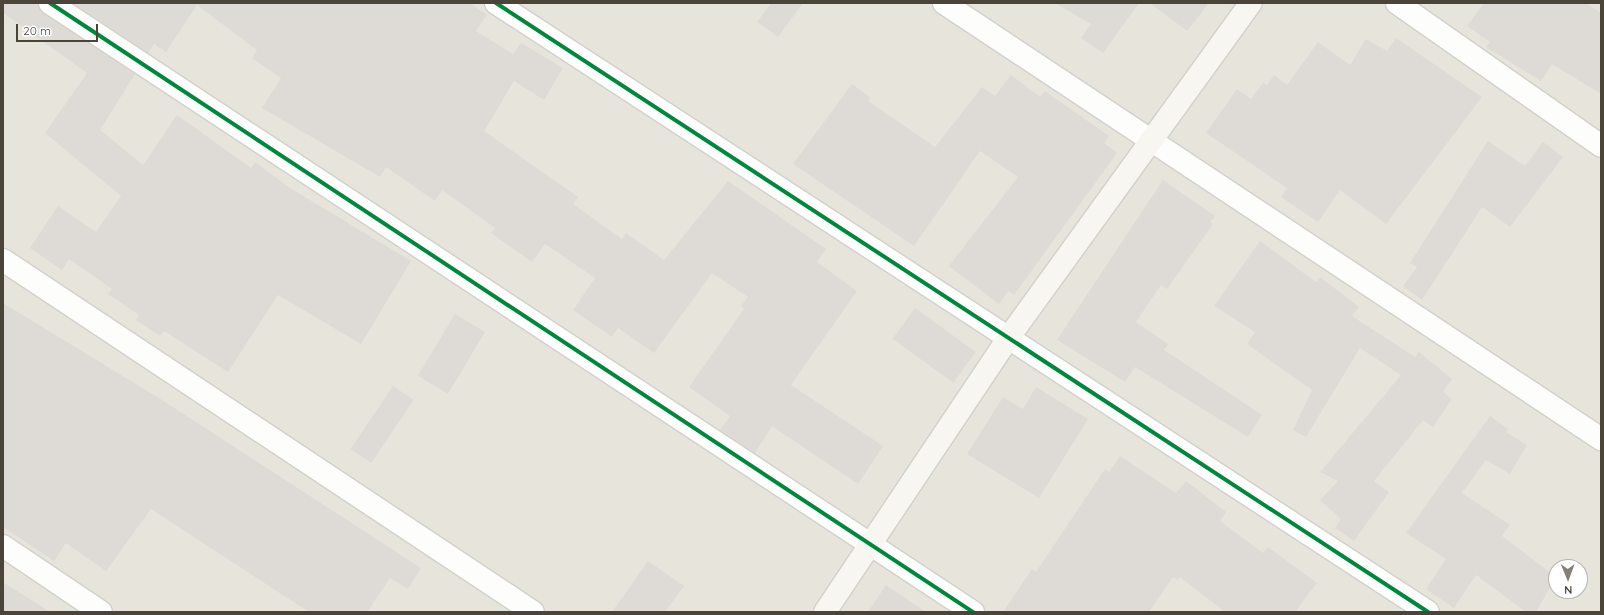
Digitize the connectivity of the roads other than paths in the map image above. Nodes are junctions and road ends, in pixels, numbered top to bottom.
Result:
1 (50, 3) edge
2 (496, 3) edge
3 (944, 3) edge
4 (1251, 3) edge
5 (1397, 3) edge
6 (1152, 140) junction
7 (1601, 146) edge
8 (3, 260) edge
9 (1009, 337) junction
10 (1601, 439) edge
11 (871, 544) junction
12 (3, 546) edge
13 (101, 612) edge
14 (533, 612) edge
15 (825, 612) edge
16 (973, 612) edge
17 (1428, 612) edge

1 - 11 street
2 - 9 street
3 - 6 street
4 - 6 street
5 - 7 street
6 - 9 street
6 - 10 street
8 - 14 street
9 - 11 street
9 - 17 street
11 - 15 street
11 - 16 street
12 - 13 street

